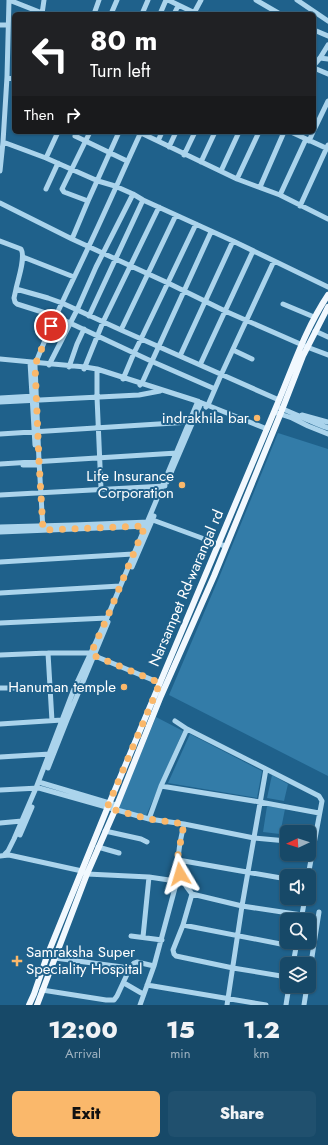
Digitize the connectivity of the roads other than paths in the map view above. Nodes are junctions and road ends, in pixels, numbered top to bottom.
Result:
1 (9, 0) edge
2 (44, 0) edge
3 (99, 0) edge
4 (116, 0) edge
5 (148, 0) edge
6 (167, 0) edge
7 (201, 0) edge
8 (256, 0) edge
9 (297, 0) edge
10 (178, 6) junction
11 (37, 12) edge
12 (42, 12) edge
13 (95, 12) edge
14 (112, 12) edge
15 (143, 12) edge
16 (161, 12) edge
17 (175, 12) edge
18 (191, 12) edge
19 (196, 12) edge
20 (277, 12) edge
21 (315, 12) edge
22 (316, 13) edge
23 (328, 21) edge
24 (0, 25) edge
25 (8, 25) junction
26 (316, 31) edge
27 (328, 36) edge
28 (328, 45) edge
29 (0, 56) edge
30 (7, 57) junction
31 (320, 58) junction
32 (328, 59) edge
33 (316, 63) edge
34 (316, 67) edge
35 (328, 74) edge
36 (6, 77) junction
37 (12, 78) edge
38 (3, 84) edge
39 (328, 101) edge
40 (316, 127) edge
41 (57, 134) edge
42 (89, 134) edge
43 (118, 134) edge
44 (139, 134) edge
45 (144, 134) edge
46 (161, 134) edge
47 (175, 134) edge
48 (194, 134) edge
49 (214, 134) edge
50 (238, 134) edge
51 (258, 134) edge
52 (283, 134) edge
53 (295, 134) edge
54 (312, 134) edge
55 (75, 136) dead end
56 (308, 140) junction
57 (158, 141) junction
58 (3, 142) junction
59 (85, 142) junction
60 (169, 147) junction
61 (327, 148) edge
62 (110, 152) junction
63 (184, 155) junction
64 (46, 158) junction
65 (127, 161) junction
66 (201, 162) junction
67 (58, 163) junction
68 (0, 164) edge
69 (71, 169) junction
70 (0, 171) edge
71 (221, 171) junction
72 (237, 179) junction
73 (98, 181) junction
74 (115, 186) junction
75 (260, 187) junction
76 (46, 189) dead end
77 (133, 194) junction
78 (280, 195) junction
79 (144, 200) junction
80 (88, 201) junction
81 (0, 203) edge
82 (300, 206) junction
83 (159, 207) junction
84 (176, 215) junction
85 (328, 219) edge
86 (196, 224) junction
87 (211, 232) junction
88 (72, 240) junction
89 (0, 241) edge
90 (233, 241) junction
91 (88, 247) junction
92 (253, 251) junction
93 (103, 253) junction
94 (23, 257) junction
95 (116, 259) junction
96 (274, 262) junction
97 (131, 266) junction
98 (147, 274) junction
99 (74, 277) junction
100 (168, 283) junction
101 (328, 287) edge
102 (16, 289) junction
103 (184, 291) junction
104 (328, 295) edge
105 (205, 301) junction
106 (62, 303) junction
107 (283, 304) dead end
108 (328, 307) edge
109 (77, 310) junction
110 (225, 311) junction
111 (55, 316) junction
112 (89, 316) junction
113 (314, 317) junction
114 (247, 320) junction
115 (103, 322) junction
116 (70, 323) junction
117 (84, 329) junction
118 (120, 330) junction
119 (315, 331) junction
120 (98, 336) junction
121 (328, 337) edge
122 (141, 340) junction
123 (304, 346) junction
124 (158, 347) junction
125 (233, 350) junction
126 (134, 353) junction
127 (328, 355) edge
128 (180, 356) junction
129 (252, 359) dead end
130 (0, 360) edge
131 (151, 361) junction
132 (33, 363) junction
133 (50, 365) junction
134 (200, 365) junction
135 (69, 366) junction
136 (84, 368) junction
137 (97, 370) junction
138 (221, 375) junction
139 (123, 378) junction
140 (141, 384) junction
141 (215, 389) junction
142 (160, 391) junction
143 (97, 397) junction
144 (0, 398) edge
145 (34, 398) junction
146 (0, 402) edge
147 (202, 404) junction
148 (279, 409) junction
149 (293, 416) junction
150 (191, 422) junction
151 (328, 422) edge
152 (98, 428) junction
153 (328, 428) edge
154 (36, 430) junction
155 (267, 430) junction
156 (0, 432) edge
157 (328, 434) edge
158 (178, 453) junction
159 (99, 458) junction
160 (37, 462) junction
161 (0, 465) edge
162 (164, 486) junction
163 (101, 489) junction
164 (0, 495) edge
165 (39, 495) junction
166 (0, 499) edge
167 (149, 522) junction
168 (0, 527) edge
169 (41, 528) junction
170 (0, 532) edge
171 (218, 544) junction
172 (226, 546) junction
173 (133, 554) junction
174 (0, 562) edge
175 (120, 586) junction
176 (0, 593) edge
177 (107, 618) junction
178 (0, 623) edge
179 (0, 652) edge
180 (48, 653) junction
181 (93, 653) junction
182 (0, 655) edge
183 (160, 683) junction
184 (0, 688) edge
185 (50, 688) junction
186 (62, 720) junction
187 (52, 721) junction
188 (175, 722) dead end
189 (0, 724) edge
190 (187, 729) junction
191 (50, 754) junction
192 (0, 757) edge
193 (266, 769) junction
194 (39, 786) junction
195 (161, 786) junction
196 (0, 790) edge
197 (260, 802) junction
198 (108, 806) junction
199 (115, 808) junction
200 (319, 813) junction
201 (149, 819) junction
202 (22, 821) junction
203 (0, 823) edge
204 (184, 824) junction
205 (316, 825) edge
206 (105, 831) junction
207 (254, 838) junction
208 (280, 840) edge
209 (147, 842) dead end
210 (98, 847) junction
211 (119, 852) dead end
212 (9, 853) junction
213 (0, 856) edge
214 (178, 860) junction
215 (84, 872) junction
216 (248, 873) junction
217 (149, 877) junction
218 (280, 879) edge
219 (192, 894) junction
220 (242, 906) junction
221 (319, 912) dead end
222 (280, 914) edge
223 (183, 925) junction
224 (131, 936) dead end
225 (237, 936) junction
226 (143, 937) junction
227 (162, 940) junction
228 (280, 942) edge
229 (312, 957) edge
230 (55, 958) junction
231 (154, 966) junction
232 (130, 968) junction
233 (233, 968) junction
234 (280, 976) edge
235 (124, 983) junction
236 (147, 985) junction
237 (42, 990) junction
238 (288, 993) edge
239 (306, 993) edge
240 (143, 994) junction
241 (228, 1002) edge
242 (29, 1005) edge
243 (37, 1005) edge
244 (140, 1005) edge
245 (266, 1005) edge
246 (286, 1005) edge
247 (304, 1005) edge

1 - 11 street
1 - 25 street
2 - 12 street
3 - 13 street
4 - 14 street
5 - 15 street
6 - 10 street
6 - 16 street
7 - 19 street
8 - 20 street
9 - 21 street
10 - 17 street
10 - 18 street
22 - 23 street
24 - 25 street
25 - 30 street
26 - 27 street
28 - 31 street
29 - 30 street
30 - 36 street
31 - 32 street
31 - 33 street
34 - 35 street
36 - 37 street
36 - 38 street
38 - 58 street
39 - 40 street
41 - 64 street
42 - 59 street
43 - 62 street
44 - 65 street
45 - 57 street
46 - 57 street
47 - 60 street
48 - 63 street
49 - 66 street
50 - 71 street
51 - 72 street
52 - 75 street
53 - 56 street
54 - 56 street
55 - 59 street
56 - 61 street
56 - 78 street
57 - 60 street
58 - 64 street
58 - 68 street
59 - 62 street
59 - 69 street
60 - 63 street
61 - 82 street
62 - 65 street
62 - 73 street
63 - 66 street
64 - 67 street
65 - 74 street
66 - 71 street
67 - 69 street
67 - 76 street
68 - 70 street
69 - 73 street
69 - 80 street
71 - 72 street
72 - 75 street
73 - 74 street
73 - 80 street
74 - 77 street
74 - 91 street
75 - 78 street
77 - 79 street
77 - 93 street
78 - 82 street
79 - 83 street
79 - 95 street
80 - 88 street
81 - 88 street
82 - 85 street
83 - 84 street
83 - 97 street
84 - 86 street
84 - 98 street
86 - 87 street
86 - 100 street
87 - 90 street
87 - 103 street
88 - 91 street
89 - 94 street
90 - 92 street
90 - 105 street
91 - 93 street
91 - 99 street
92 - 96 street
92 - 110 street
93 - 95 street
93 - 109 street
94 - 99 street
94 - 102 street
95 - 97 street
95 - 112 street
96 - 101 street
96 - 114 street
97 - 98 street
97 - 115 street
98 - 100 street
98 - 118 street
99 - 106 street
100 - 103 street
100 - 122 street
102 - 106 street
102 - 111 street
103 - 105 street
103 - 124 street
104 - 113 main road, Narsampet Rd-warangal rd
105 - 110 street
105 - 128 street
106 - 109 street
106 - 111 street
107 - 113 street
108 - 119 main road, Narsampet Rd-warangal rd
109 - 112 street
109 - 116 street
110 - 114 street
110 - 134 street
111 - 116 street
111 - 132 street
112 - 115 street
113 - 123 main road, Narsampet Rd-warangal rd
114 - 123 street
114 - 125 street
115 - 118 street
115 - 120 street
116 - 117 street
116 - 133 street
117 - 120 street
117 - 135 street
118 - 122 street
119 - 121 street
119 - 123 main road, Narsampet Rd-warangal rd
120 - 126 street
120 - 136 street
122 - 124 street
122 - 126 street
123 - 127 street
123 - 148 main road, Narsampet Rd-warangal rd
124 - 128 street
124 - 131 street
125 - 129 street
125 - 138 street
126 - 131 street
126 - 139 street
128 - 134 street
130 - 132 street
131 - 140 street
131 - 141 street
132 - 133 street
132 - 145 street
133 - 135 street
134 - 138 street
135 - 136 street
136 - 137 street
137 - 139 street
137 - 143 street
138 - 141 street
138 - 148 street
139 - 140 street
140 - 142 street
140 - 147 street
141 - 147 street
142 - 143 street
142 - 147 street
143 - 145 street
143 - 152 street
144 - 145 street
145 - 146 street
145 - 154 street
147 - 150 street
147 - 155 street
148 - 149 street
148 - 155 main road, Narsampet Rd-warangal rd
148 - 172 main road, Narsampet Rd-warangal rd
149 - 151 street
149 - 153 street
149 - 157 street
150 - 152 street
150 - 158 street
152 - 154 street
152 - 159 street
154 - 156 street
154 - 160 street
155 - 171 main road, Narsampet Rd-warangal rd
158 - 159 street
158 - 162 street
159 - 160 street
159 - 163 street
160 - 161 street
160 - 165 street
162 - 163 street
162 - 167 street
163 - 165 street
164 - 165 street
165 - 166 street
165 - 169 street
167 - 169 street
167 - 171 street
167 - 173 street
167 - 181 street
168 - 169 street
169 - 170 street
171 - 172 street
171 - 183 main road, Narsampet Rd-warangal rd
172 - 199 main road, Narsampet Rd-warangal rd
173 - 174 street
173 - 175 street
175 - 176 street
175 - 177 street
177 - 178 street
177 - 181 street
179 - 181 street
180 - 181 street
180 - 182 street
180 - 185 street
181 - 183 street
181 - 186 street
181 - 194 street
183 - 198 main road, Narsampet Rd-warangal rd
184 - 185 street
185 - 187 street
186 - 187 street
186 - 191 street
187 - 189 street
188 - 190 street
190 - 193 street
190 - 195 street
191 - 192 street
191 - 194 street
193 - 197 street
193 - 200 street
194 - 196 street
194 - 198 street
194 - 202 street
194 - 212 street
195 - 197 street
195 - 201 street
197 - 200 street
197 - 207 street
198 - 199 street
198 - 215 main road, Narsampet Rd-warangal rd
199 - 201 street
199 - 206 main road, Narsampet Rd-warangal rd
200 - 205 street
201 - 204 street
202 - 203 street
202 - 212 street
204 - 207 street
204 - 214 street
206 - 209 street
206 - 210 main road, Narsampet Rd-warangal rd
207 - 208 street
207 - 216 street
210 - 211 street
210 - 215 main road, Narsampet Rd-warangal rd
212 - 213 street
212 - 215 street
214 - 216 street
214 - 219 street
215 - 217 street
215 - 230 main road, Narsampet Rd-warangal rd
215 - 242 main road, Narsampet Rd-warangal rd
216 - 218 street
216 - 220 street
217 - 226 street
217 - 227 street
219 - 220 street
219 - 223 street
220 - 222 street
220 - 225 street
221 - 229 street
223 - 225 street
223 - 233 street
224 - 226 street
225 - 228 street
225 - 233 street
226 - 227 street
227 - 231 street
230 - 232 street
230 - 237 main road, Narsampet Rd-warangal rd
231 - 232 street
231 - 236 street
232 - 235 street
233 - 234 street
233 - 241 street
235 - 237 street
235 - 240 street
236 - 240 street
236 - 241 street
237 - 243 main road, Narsampet Rd-warangal rd
238 - 246 street
239 - 247 street
240 - 244 street
241 - 245 street

